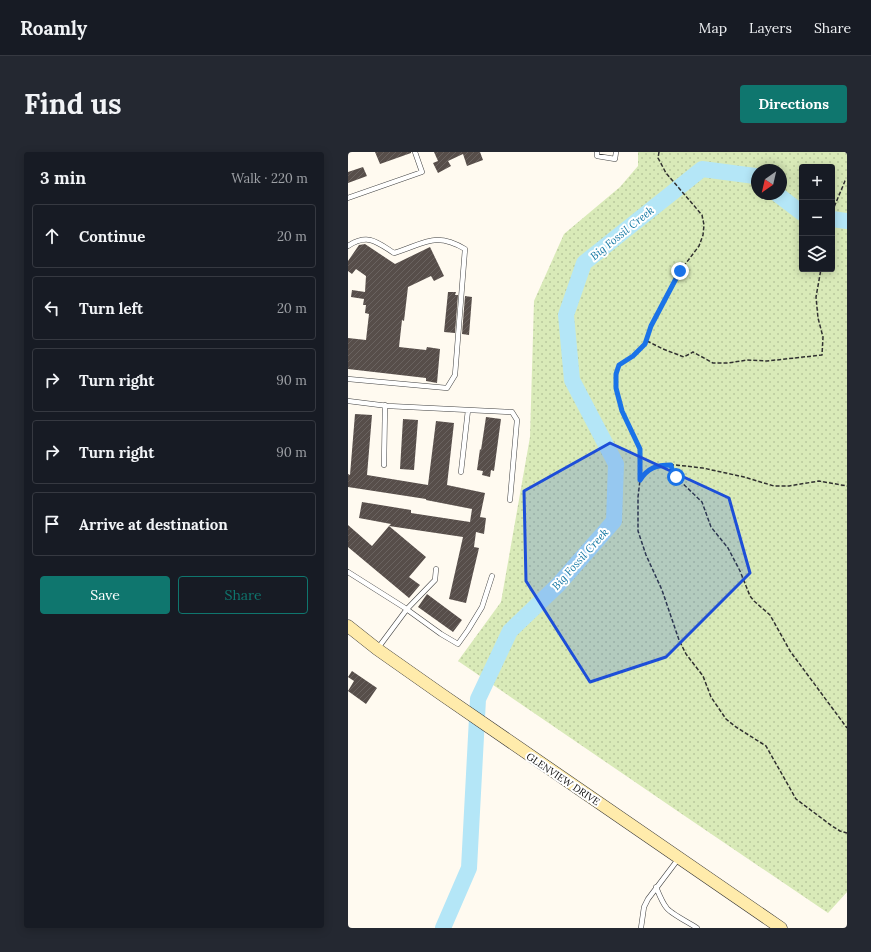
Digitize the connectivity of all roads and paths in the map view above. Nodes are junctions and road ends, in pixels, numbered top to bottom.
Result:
1 (415, 152) edge
2 (597, 152) edge
3 (616, 152) edge
4 (659, 152) edge
5 (847, 180) edge
6 (348, 198) edge
7 (835, 204) edge
8 (348, 246) edge
9 (820, 272) edge
10 (647, 341) junction
11 (348, 379) edge
12 (348, 401) edge
13 (385, 405) junction
14 (468, 410) junction
15 (384, 465) dead end
16 (671, 465) junction
17 (461, 472) dead end
18 (640, 480) junction
19 (847, 486) edge
20 (510, 500) dead end
21 (436, 569) dead end
22 (348, 572) edge
23 (492, 576) dead end
24 (407, 609) junction
25 (348, 626) edge
26 (377, 649) junction
27 (847, 728) edge
28 (847, 833) edge
29 (679, 858) junction
30 (656, 887) junction
31 (775, 926) edge
32 (641, 928) edge
33 (697, 928) edge

1 - 6 lane
2 - 3 lane
4 - 10 path
5 - 7 path
8 - 11 lane
9 - 10 path
10 - 18 path
12 - 13 lane
13 - 14 lane
13 - 15 lane
14 - 17 lane
14 - 20 lane
16 - 18 path
16 - 19 path
16 - 27 path
18 - 28 path
21 - 24 lane
22 - 24 lane
23 - 24 lane
24 - 26 lane
25 - 26 main road, GLENVIEW DRIVE
26 - 29 main road, GLENVIEW DRIVE
29 - 30 lane
29 - 31 main road, GLENVIEW DRIVE
30 - 32 lane
30 - 33 lane

